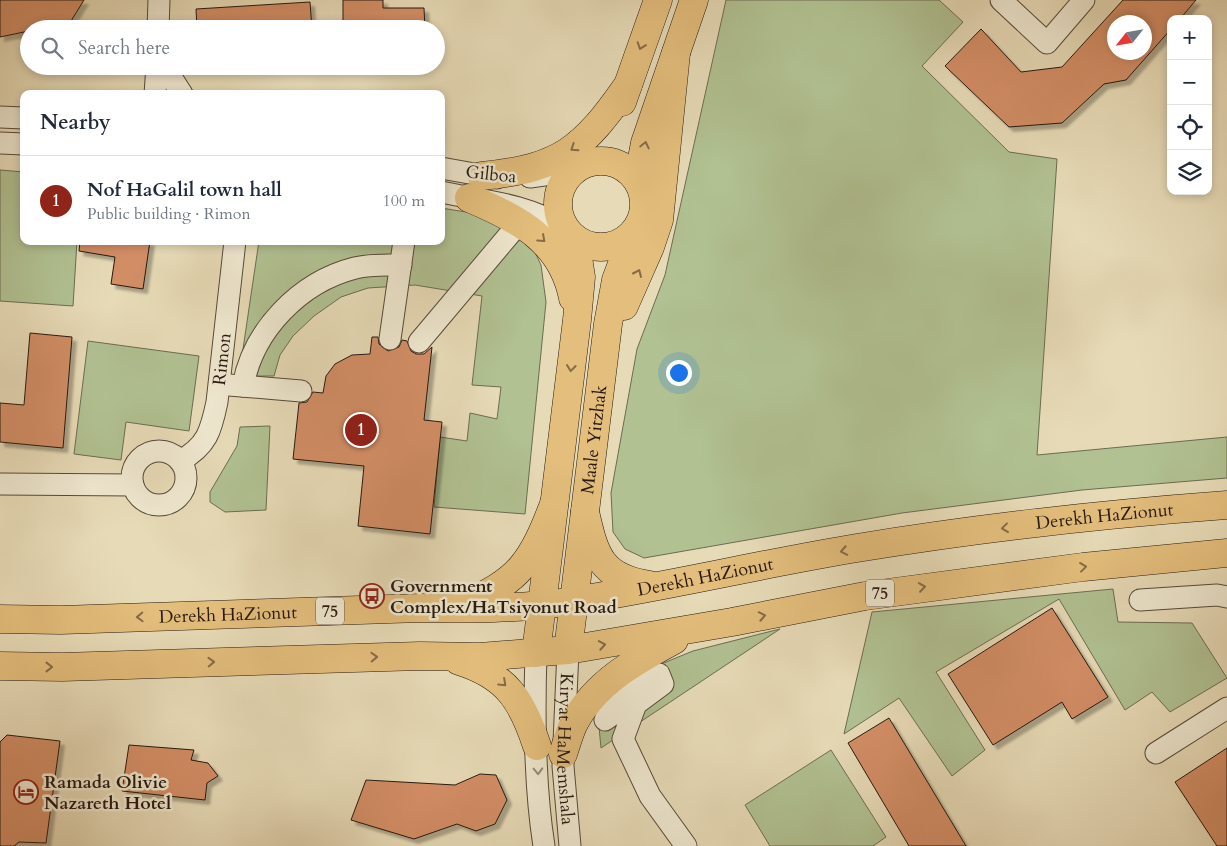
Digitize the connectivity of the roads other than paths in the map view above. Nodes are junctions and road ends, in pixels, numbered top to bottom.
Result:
1 (159, 0) edge
2 (658, 0) edge
3 (694, 0) edge
4 (1001, 0) edge
5 (1084, 0) edge
6 (158, 20) edge
7 (676, 53) junction
8 (156, 75) edge
9 (170, 75) edge
10 (628, 85) junction
11 (155, 90) edge
12 (179, 90) edge
13 (0, 117) edge
14 (20, 118) edge
15 (0, 143) edge
16 (20, 144) edge
17 (581, 166) junction
18 (445, 170) edge
19 (476, 187) junction
20 (445, 191) edge
21 (644, 193) junction
22 (520, 222) junction
23 (634, 232) junction
24 (570, 233) junction
25 (235, 245) edge
26 (404, 245) edge
27 (401, 265) junction
28 (577, 320) junction
29 (390, 339) dead end
30 (419, 342) dead end
31 (605, 349) junction
32 (220, 384) junction
33 (243, 386) junction
34 (301, 391) dead end
35 (180, 461) junction
36 (0, 484) edge
37 (133, 485) junction
38 (554, 504) junction
39 (1227, 505) edge
40 (585, 512) junction
41 (1227, 553) edge
42 (659, 586) junction
43 (1227, 597) edge
44 (1140, 600) dead end
45 (574, 601) junction
46 (542, 605) junction
47 (453, 608) junction
48 (0, 619) edge
49 (693, 629) junction
50 (568, 650) junction
51 (536, 653) junction
52 (444, 657) junction
53 (0, 666) edge
54 (628, 666) junction
55 (1227, 708) edge
56 (537, 746) junction
57 (1156, 753) dead end
58 (563, 754) junction
59 (544, 846) edge
60 (570, 846) edge
61 (686, 846) edge

1 - 6 street
2 -> 10 main road
3 - 7 main road
4 - 5 street
21 -> 7 main road
31 -> 7 main road
8 - 11 street
9 - 12 street
10 - 17 main road
10 -> 19 main road
13 - 14 street
15 - 16 street
17 - 19 street, Gilboa
17 - 21 main road
17 - 24 main road
18 - 19 street, Gilboa
19 - 20 street, Gilboa
19 - 22 main road
19 - 24 street, Gilboa
21 - 23 main road
22 -> 28 main road
22 - 30 street
23 - 24 main road
23 - 31 main road, Maale Yitzhak
24 - 28 main road, Maale Yitzhak
25 - 32 street, Rimon
26 - 27 street
27 - 29 street
27 - 33 street
28 -> 38 main road, Maale Yitzhak
31 - 40 main road, Maale Yitzhak
32 - 33 street
32 - 35 street, Rimon
33 - 34 street
35 - 37 street
35 - 37 street
36 - 37 street
38 - 46 main road, Maale Yitzhak
38 - 47 main road
39 -> 42 main road, Derekh HaZionut / 75
40 - 42 main road
40 - 45 main road, Maale Yitzhak
49 -> 41 main road, 75
42 - 45 main road, Derekh HaZionut / 75
43 - 44 street
45 - 46 main road, Derekh HaZionut / 75
45 - 50 main road, Maale Yitzhak
46 - 47 main road, Derekh HaZionut / 75
46 - 51 main road, Maale Yitzhak
47 -> 48 main road, Derekh HaZionut / 75
50 -> 49 main road, 75
49 - 54 main road
50 - 51 main road, 75
50 - 58 street, Kiryat HaMemshala
51 - 52 main road, 75
51 - 56 street, Kiryat HaMemshala
53 -> 52 main road, 75
52 -> 56 main road
54 - 58 main road
54 - 61 street
55 - 57 street
56 -> 59 street, Kiryat HaMemshala
58 - 60 street, Kiryat HaMemshala

